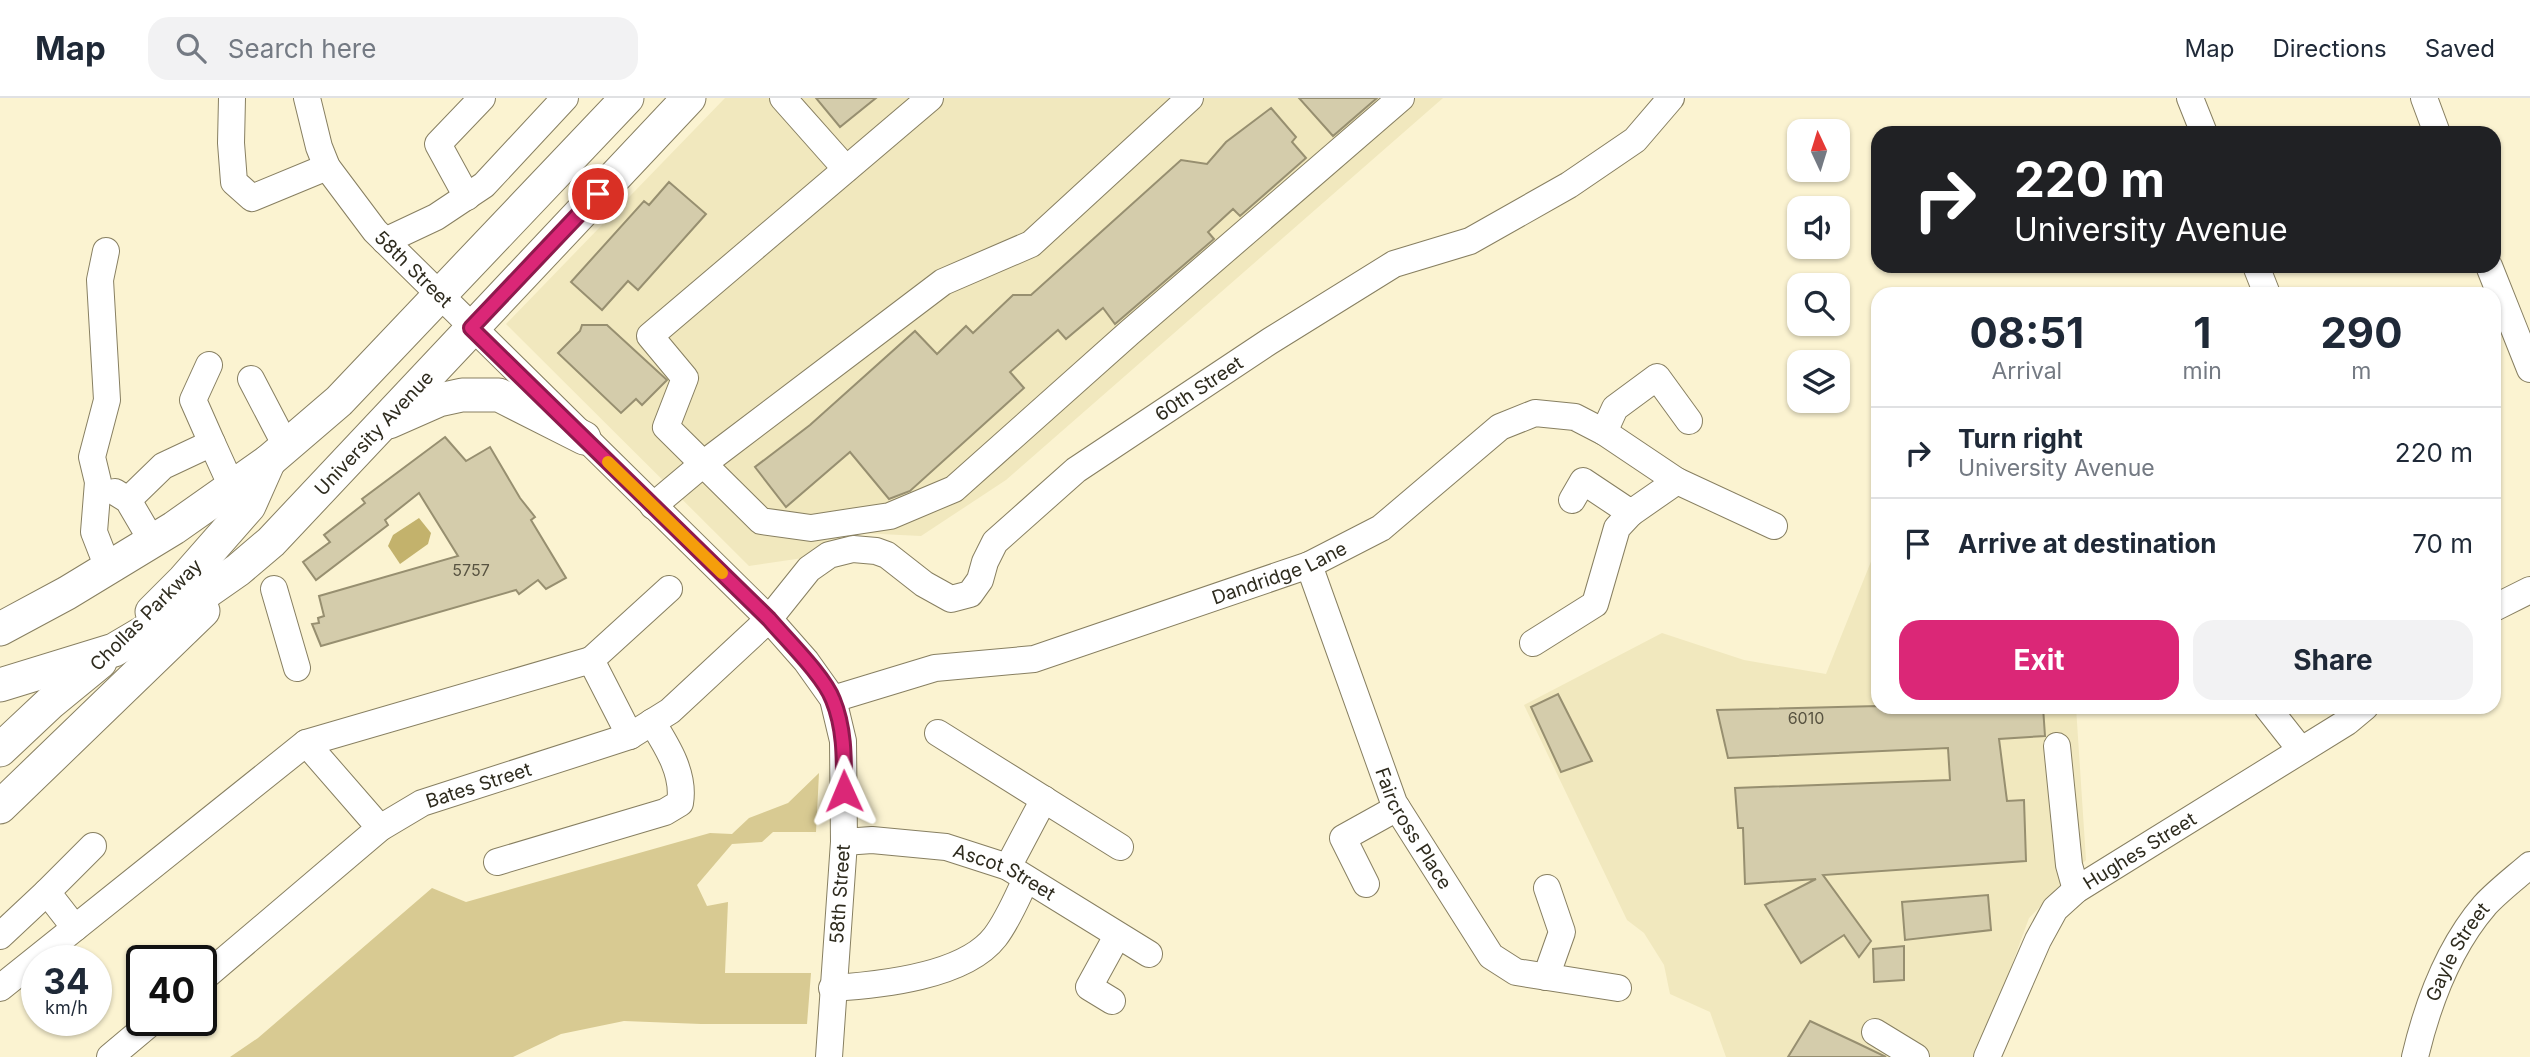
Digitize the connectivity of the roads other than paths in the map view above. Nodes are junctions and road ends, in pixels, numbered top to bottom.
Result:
1 (232, 98) edge
2 (307, 98) edge
3 (482, 98) edge
4 (565, 98) edge
5 (626, 98) edge
6 (689, 98) edge
7 (783, 98) edge
8 (930, 98) edge
9 (1190, 98) edge
10 (1401, 98) edge
11 (1671, 98) edge
12 (2190, 98) edge
13 (2424, 98) edge
14 (2201, 126) edge
15 (2434, 126) edge
16 (327, 167) junction
17 (846, 169) junction
18 (467, 197) junction
19 (385, 241) junction
20 (106, 251) dead end
21 (440, 295) junction
22 (2501, 296) edge
23 (471, 328) junction
24 (209, 365) dead end
25 (2530, 369) edge
26 (251, 379) dead end
27 (1689, 421) dead end
28 (377, 427) junction
29 (1604, 432) junction
30 (584, 438) junction
31 (212, 443) junction
32 (277, 454) junction
33 (703, 464) junction
34 (1677, 481) junction
35 (98, 482) junction
36 (232, 487) junction
37 (128, 500) junction
38 (1572, 500) dead end
39 (653, 506) junction
40 (1631, 513) junction
41 (1774, 527) dead end
42 (152, 541) junction
43 (271, 542) junction
44 (1309, 565) junction
45 (108, 568) junction
46 (669, 589) dead end
47 (274, 590) dead end
48 (2530, 590) edge
49 (2501, 604) edge
50 (769, 619) junction
51 (0, 629) edge
52 (1533, 643) dead end
53 (114, 650) junction
54 (591, 660) junction
55 (297, 668) dead end
56 (0, 685) edge
57 (833, 699) junction
58 (2272, 714) edge
59 (2357, 714) edge
60 (652, 722) junction
61 (938, 733) dead end
62 (630, 737) junction
63 (306, 743) junction
64 (2057, 746) dead end
65 (2300, 749) junction
66 (0, 750) edge
67 (1044, 799) junction
68 (0, 807) edge
69 (1397, 808) junction
70 (380, 828) junction
71 (844, 842) junction
72 (93, 846) dead end
73 (1120, 847) dead end
74 (497, 862) dead end
75 (2530, 865) edge
76 (1017, 873) junction
77 (1366, 884) dead end
78 (1548, 888) dead end
79 (2076, 890) junction
80 (47, 892) junction
81 (75, 928) junction
82 (0, 936) edge
83 (1117, 936) junction
84 (1149, 954) dead end
85 (217, 966) edge
86 (1546, 977) junction
87 (0, 988) edge
88 (832, 988) junction
89 (1618, 988) dead end
90 (1112, 1001) dead end
91 (1875, 1032) dead end
92 (135, 1036) edge
93 (1911, 1056) edge
94 (110, 1057) edge
95 (829, 1057) edge
96 (1987, 1057) edge
97 (2415, 1057) edge

1 - 16 street
2 - 16 street, 58th Street
3 - 18 street
4 - 18 street
5 - 21 main road
6 - 23 main road, University Avenue
7 - 17 street
8 - 17 street
9 - 33 street
10 - 33 street
11 - 50 street, 60th Street
12 - 14 street
13 - 15 street
16 - 19 street, 58th Street
17 - 33 street
18 - 19 street
19 - 21 street, 58th Street
20 - 35 street
21 - 23 street, 58th Street
21 - 32 main road
22 - 25 street
23 - 28 main road, University Avenue
23 - 30 street, 58th Street
24 - 31 street
26 - 32 street
27 - 29 street
28 - 30 main road
28 - 43 main road, University Avenue
29 - 34 street, Dandridge Lane
29 - 44 street, Dandridge Lane
30 - 39 street, 58th Street
31 - 36 street
31 - 37 street
32 - 36 main road
32 - 53 main road, Chollas Parkway
33 - 39 street
34 - 40 street
34 - 41 street, Dandridge Lane
35 - 37 street
35 - 45 street
36 - 42 main road
37 - 42 street
38 - 40 street
39 - 50 street, 58th Street
40 - 52 street
42 - 45 main road
43 - 53 main road, University Avenue
43 - 68 main road, Chollas Parkway
44 - 57 street, Dandridge Lane
44 - 69 street, Faircross Place
45 - 51 main road
46 - 54 street
47 - 55 street
48 - 49 street
50 - 57 street, 58th Street
50 - 60 street, Bates Street
53 - 56 main road, University Avenue
53 - 66 main road, Chollas Parkway
54 - 62 street
54 - 63 street
57 - 71 street, 58th Street
58 - 65 street
59 - 65 street, Hughes Street
60 - 62 street, Bates Street
60 - 74 street
61 - 67 street
62 - 70 street, Bates Street
63 - 70 street
63 - 81 street
64 - 79 street
65 - 79 street, Hughes Street
67 - 73 street
67 - 76 street
69 - 77 street
69 - 86 street, Faircross Place
70 - 85 street, Bates Street
71 - 76 street, Ascot Street
71 - 88 street, 58th Street
72 - 80 street
75 - 97 street, Gayle Street
76 - 83 street, Ascot Street
76 - 88 street
78 - 86 street
79 - 96 street, Hughes Street
80 - 81 street
80 - 82 street
81 - 87 street
83 - 84 street, Ascot Street
83 - 90 street
86 - 89 street, Faircross Place
88 - 95 street, 58th Street
91 - 93 street
92 - 94 street

